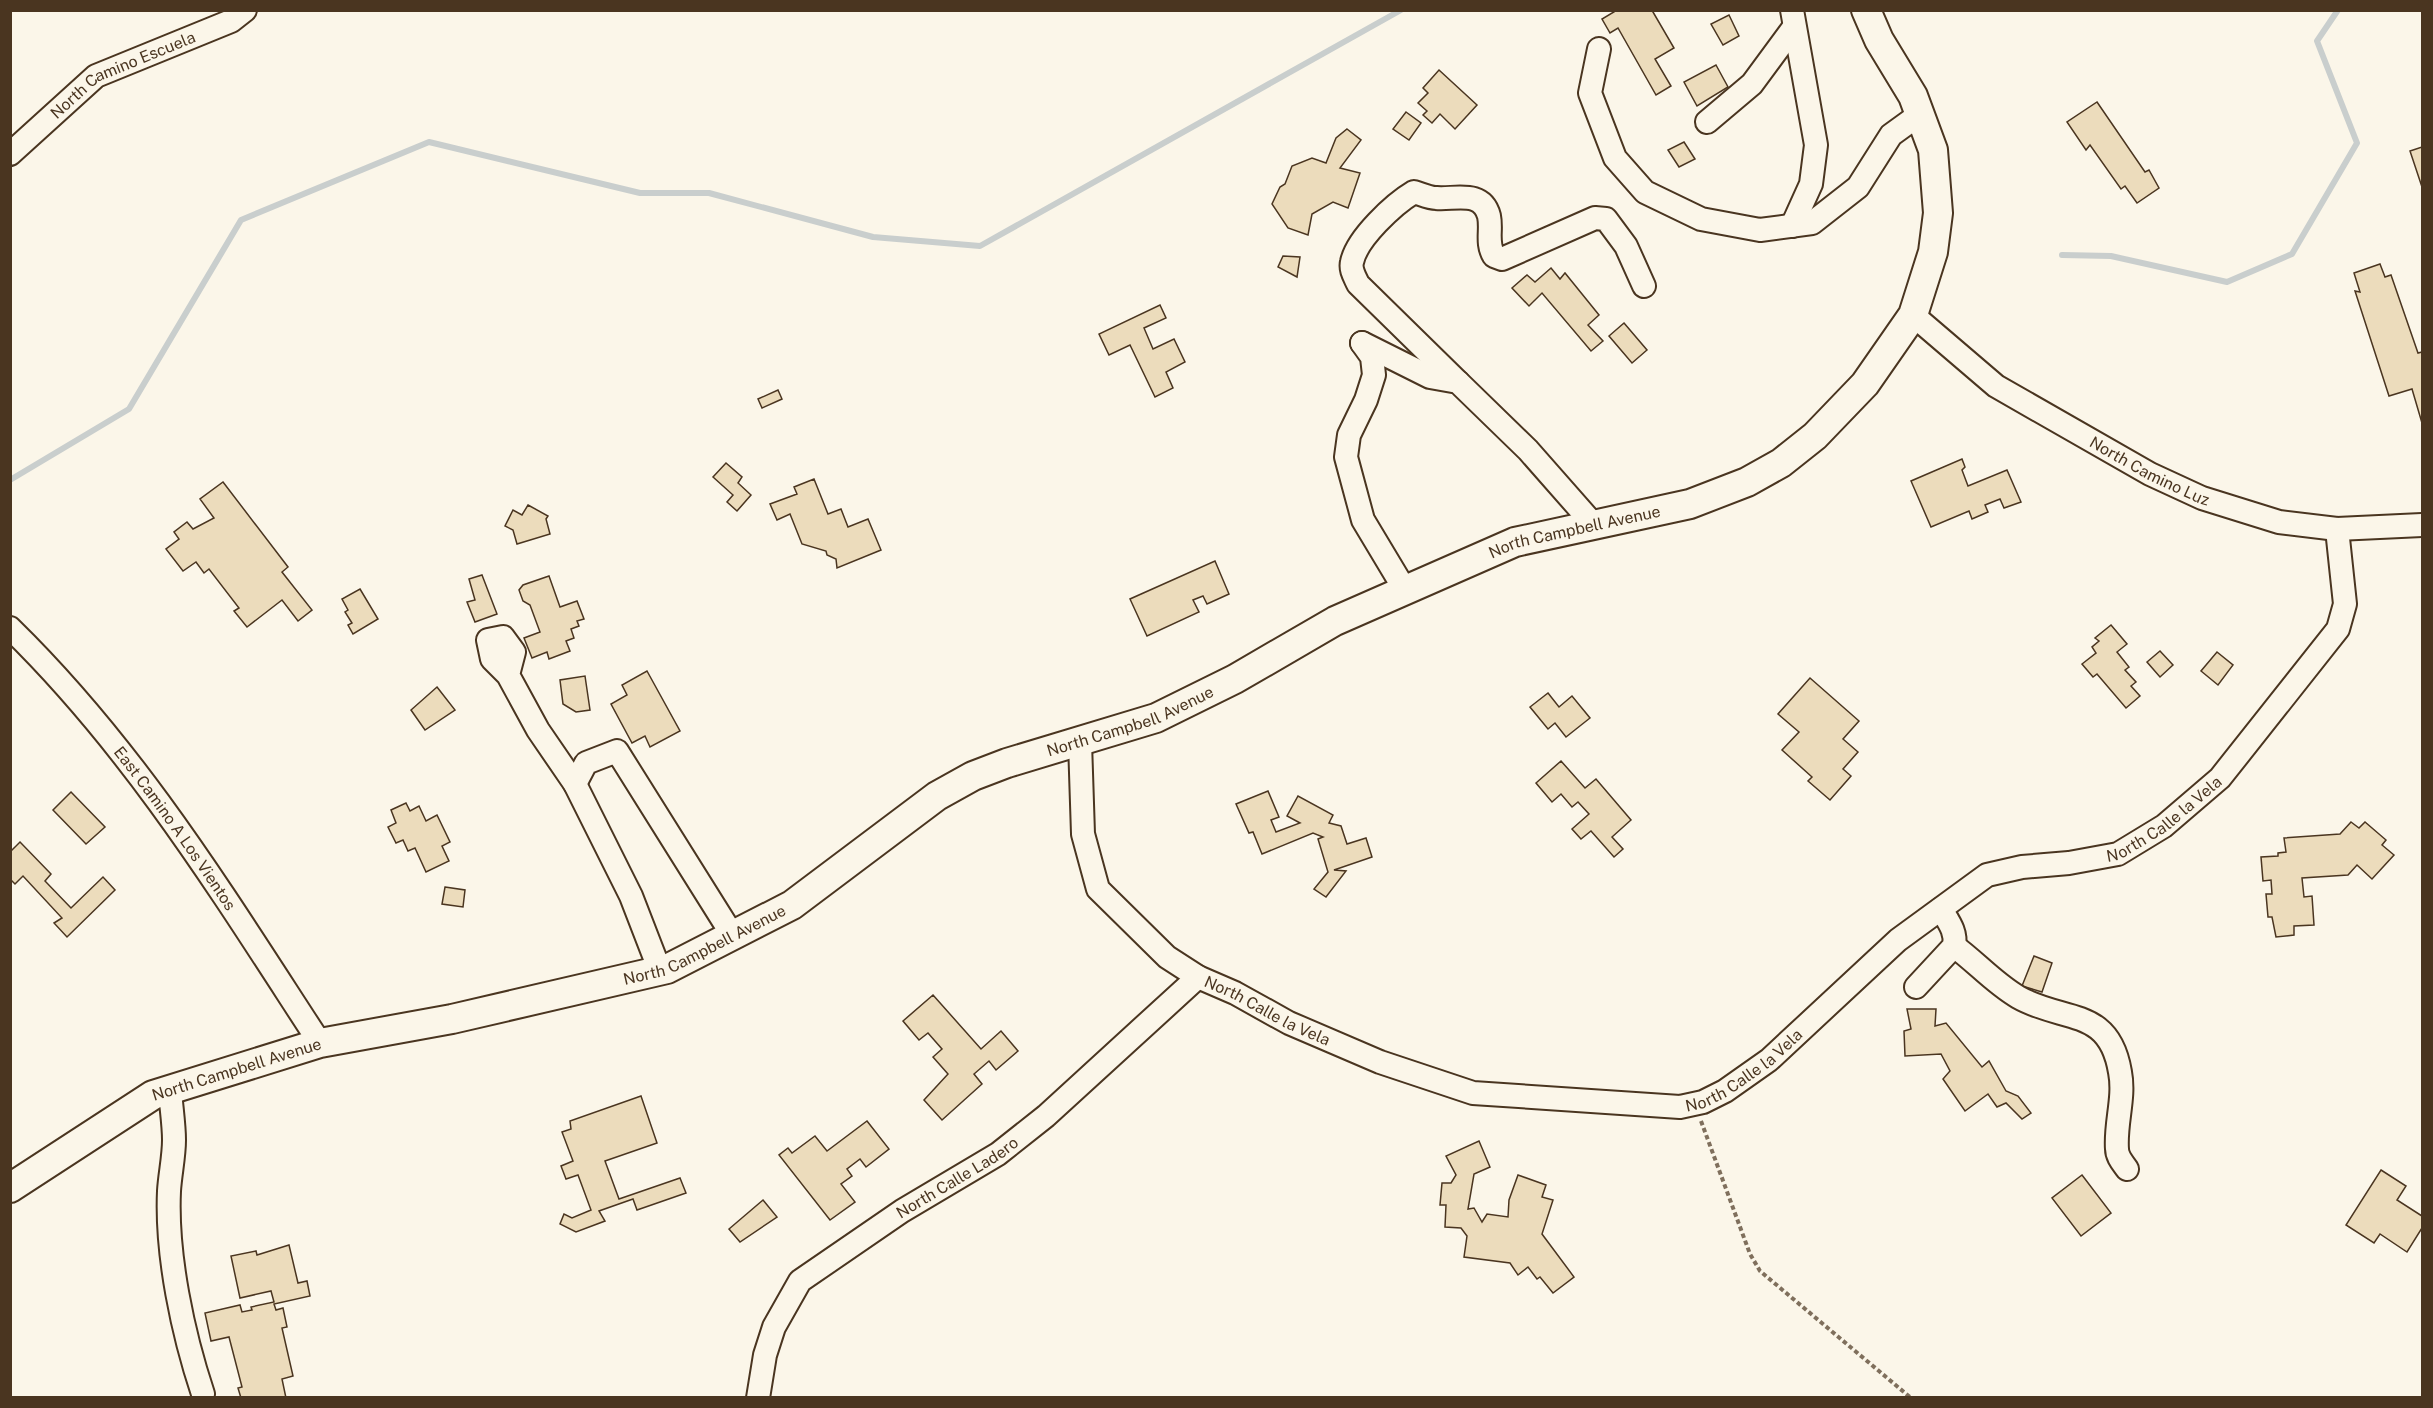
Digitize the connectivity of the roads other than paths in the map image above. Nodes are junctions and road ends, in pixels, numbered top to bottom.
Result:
1 (244, 10) edge
2 (1866, 10) edge
3 (1793, 19) edge
4 (1599, 49) dead end
5 (1920, 114) junction
6 (1707, 122) dead end
7 (10, 154) edge
8 (1792, 226) junction
9 (1644, 286) dead end
10 (1913, 315) junction
11 (1458, 382) junction
12 (1594, 525) junction
13 (2422, 525) edge
14 (2337, 529) junction
15 (1405, 590) junction
16 (10, 628) edge
17 (508, 675) dead end
18 (1080, 742) junction
19 (574, 784) junction
20 (1941, 909) junction
21 (733, 936) junction
22 (1954, 946) junction
23 (660, 971) junction
24 (1198, 977) junction
25 (1916, 987) dead end
26 (320, 1043) junction
27 (170, 1090) junction
28 (2127, 1169) dead end
29 (10, 1188) edge
30 (203, 1395) dead end
31 (758, 1398) edge

1 - 7 street, North Camino Escuela
2 - 5 main road, North Campbell Avenue
3 - 6 street
3 - 8 street
4 - 8 street
5 - 8 street
5 - 10 main road, North Campbell Avenue
9 - 11 street
10 - 12 main road, North Campbell Avenue
10 - 14 street, North Camino Luz
11 - 12 street
11 - 15 street
12 - 15 main road, North Campbell Avenue
13 - 14 street, North Camino Luz
14 - 20 street, North Calle la Vela
15 - 18 main road, North Campbell Avenue
16 - 26 street, East Camino A Los Vientos
17 - 19 street
18 - 21 main road, North Campbell Avenue
18 - 24 street, North Calle la Vela
19 - 21 street
19 - 23 street
20 - 22 street
20 - 24 street, North Calle la Vela
21 - 23 main road, North Campbell Avenue
22 - 25 street
22 - 28 street
23 - 26 main road, North Campbell Avenue
24 - 31 street, North Calle Ladero
26 - 27 main road, North Campbell Avenue
27 - 29 main road, North Campbell Avenue
27 - 30 street

